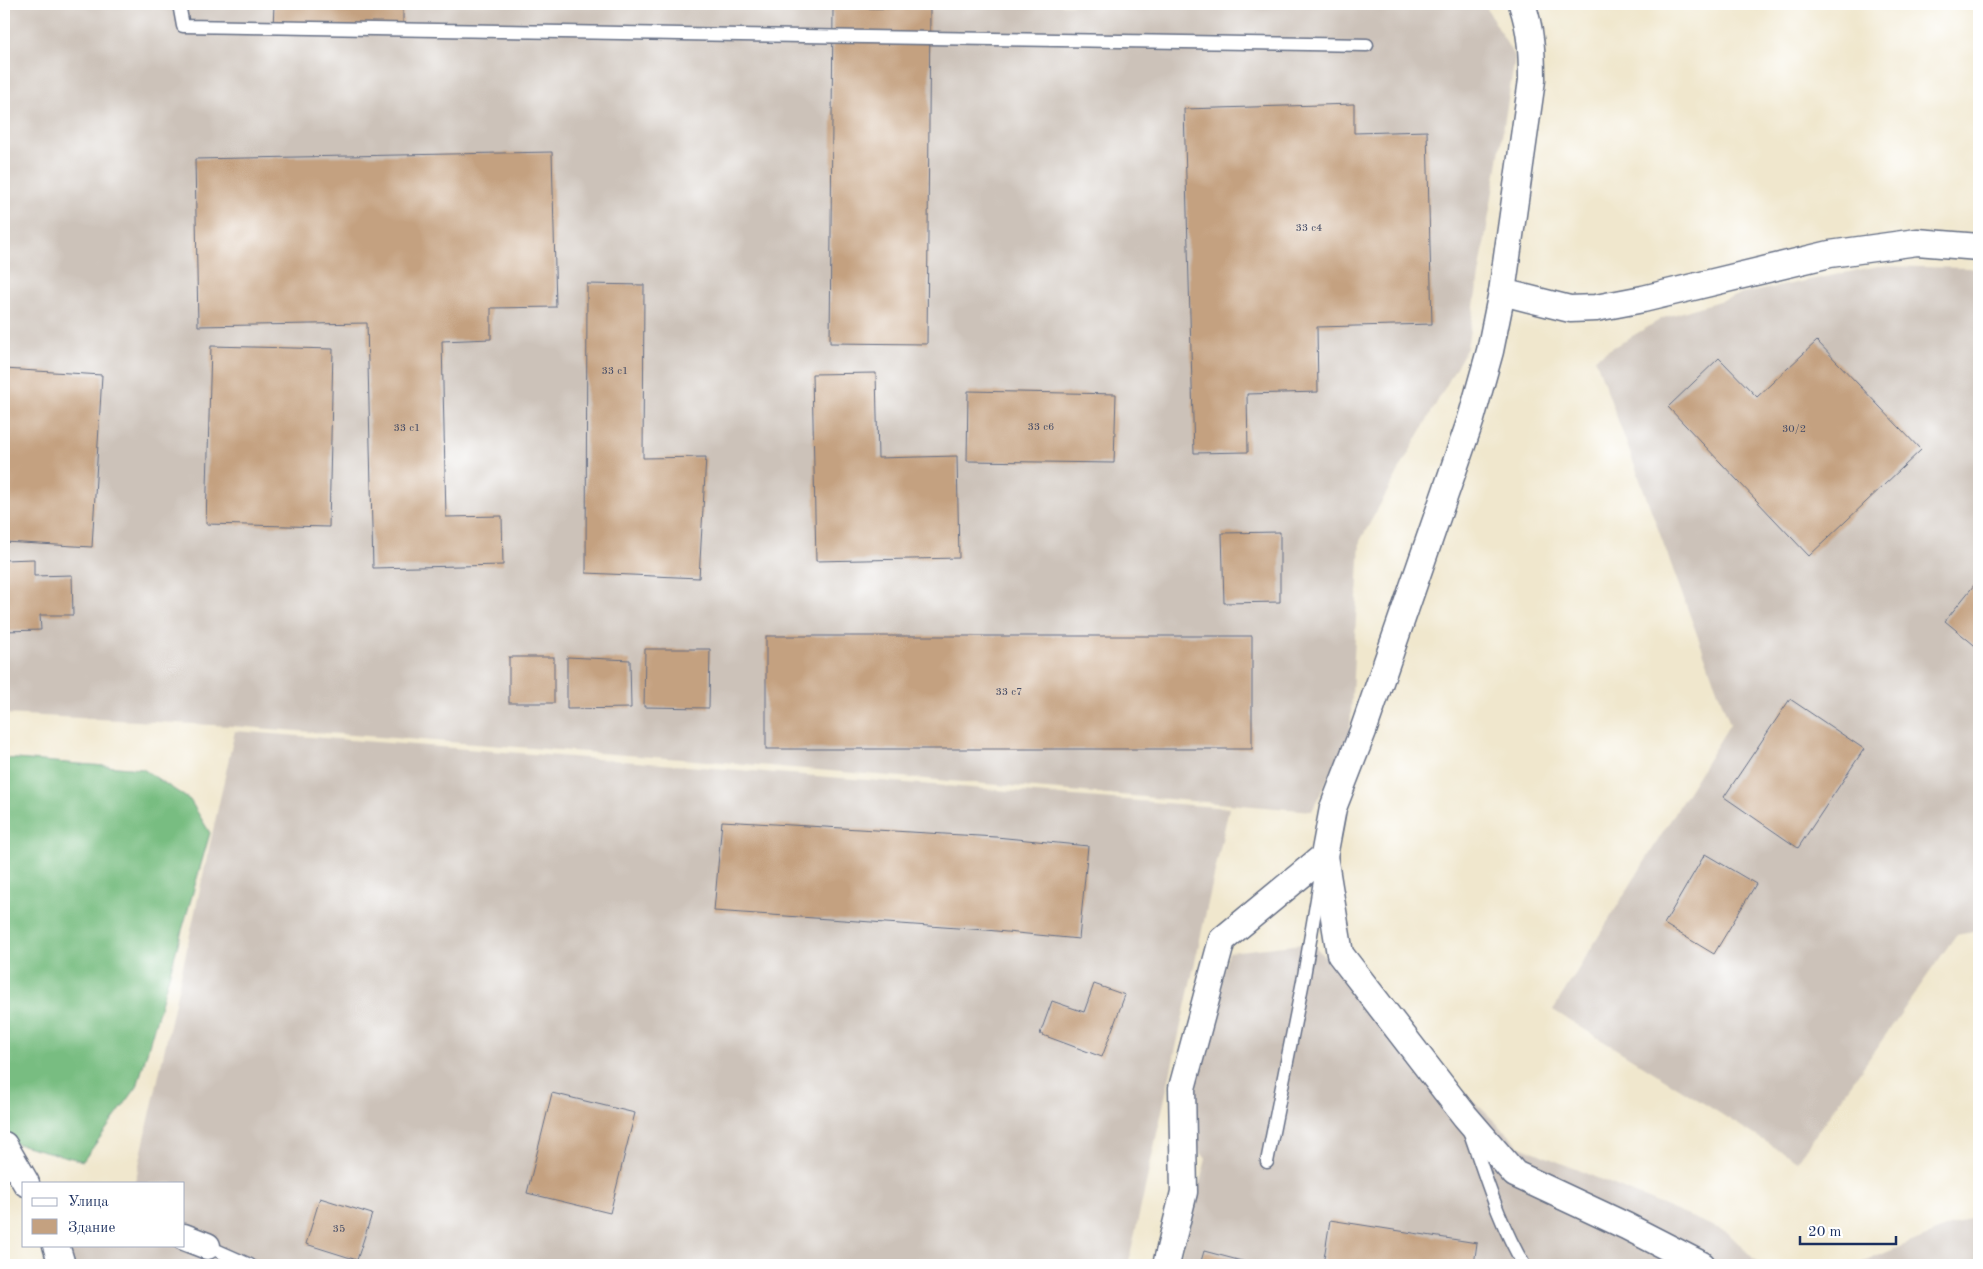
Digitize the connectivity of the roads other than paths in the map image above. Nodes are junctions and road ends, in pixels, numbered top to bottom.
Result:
1 (179, 4) edge
2 (1522, 4) edge
3 (1367, 45) dead end
4 (1979, 247) edge
5 (1502, 292) junction
6 (1324, 856) junction
7 (1465, 1116) junction
8 (4, 1145) edge
9 (1267, 1162) dead end
10 (27, 1182) edge
11 (195, 1241) edge
12 (56, 1246) edge
13 (62, 1265) edge
14 (230, 1265) edge
15 (250, 1265) edge
16 (1166, 1265) edge
17 (1524, 1265) edge
18 (1702, 1265) edge

1 - 3 lane
2 - 5 street
4 - 5 street
5 - 6 street
6 - 7 street
6 - 9 lane
6 - 16 street
7 - 17 lane
7 - 18 street
8 - 10 street
11 - 14 lane
11 - 15 lane
12 - 13 street

